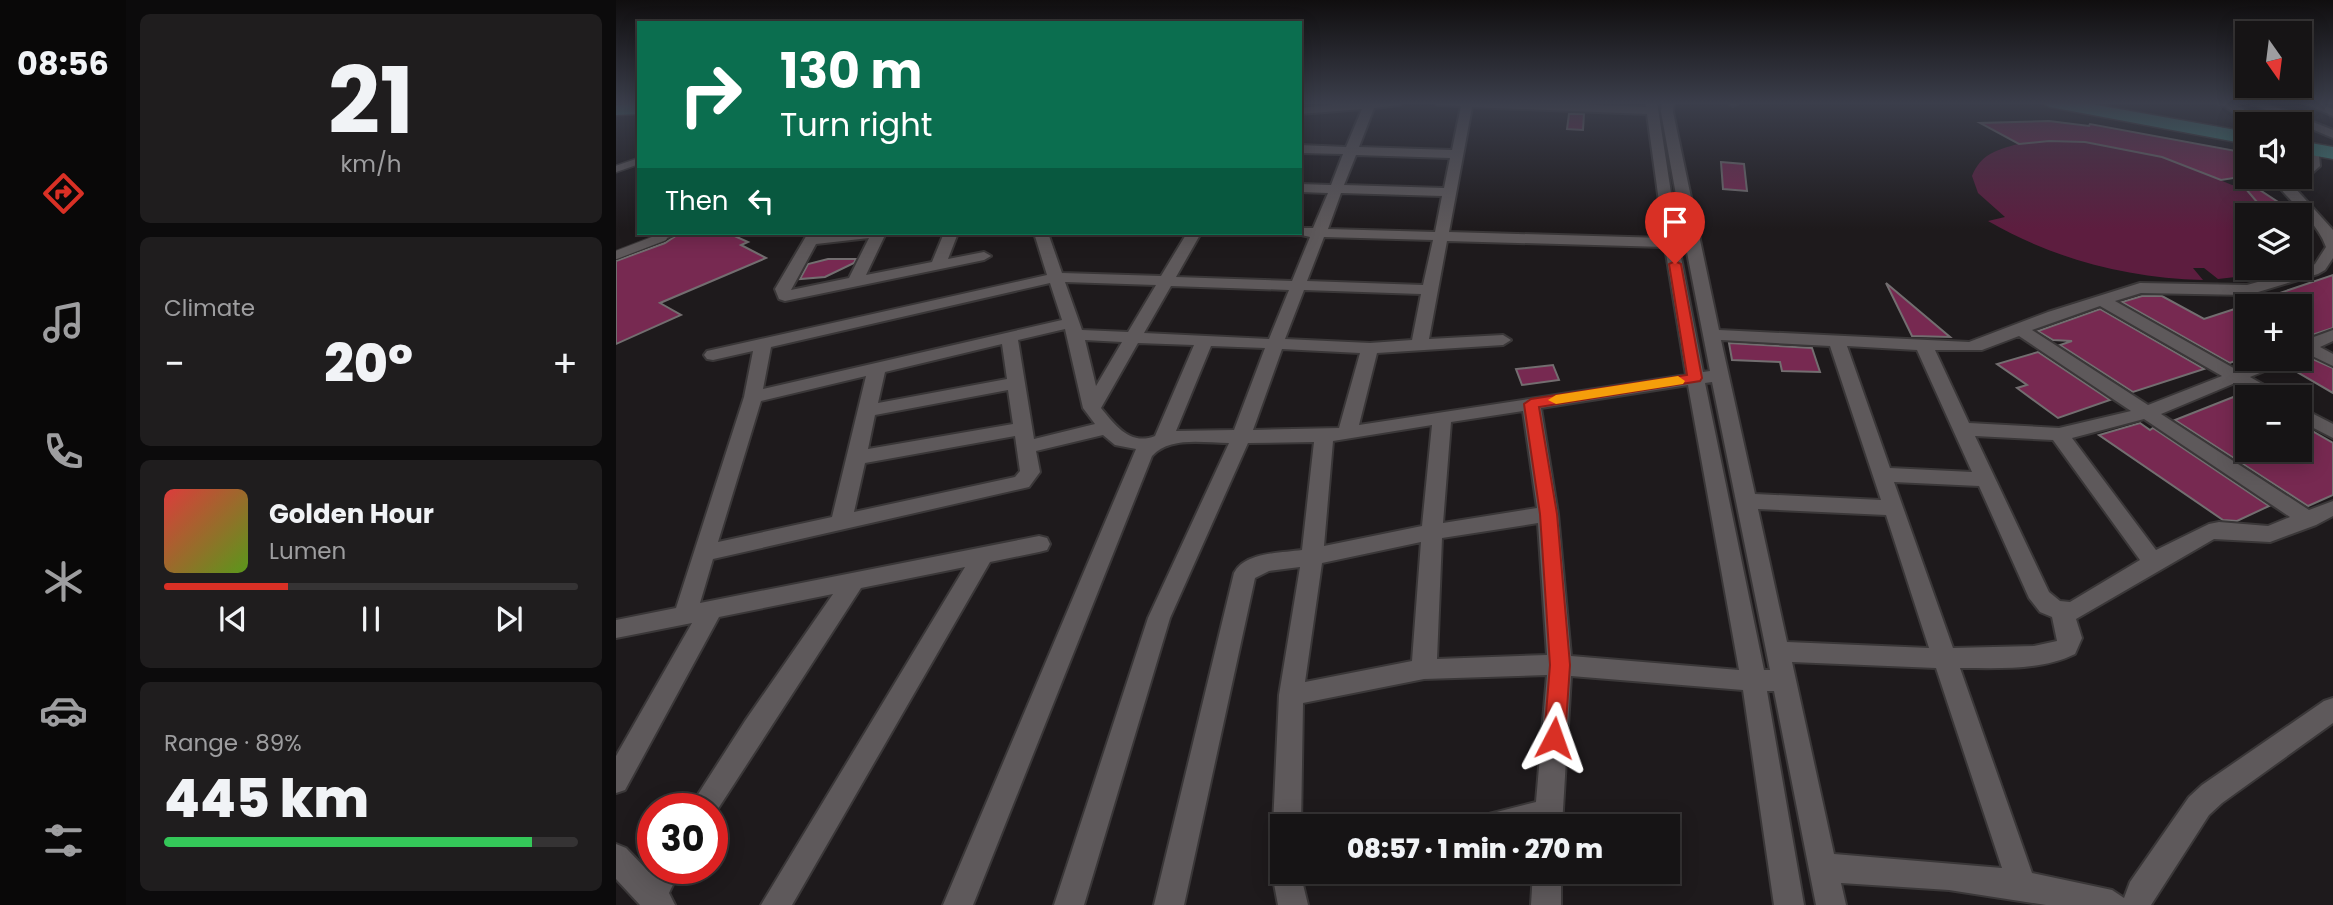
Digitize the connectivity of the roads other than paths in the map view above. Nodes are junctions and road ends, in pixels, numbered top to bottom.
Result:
1 (1354, 144) edge
2 (1458, 144) edge
3 (1671, 144) edge
4 (2313, 146) edge
5 (1302, 149) edge
6 (1351, 151) junction
7 (1456, 154) junction
8 (637, 161) edge
9 (616, 169) edge
10 (1302, 188) edge
11 (1336, 189) junction
12 (1448, 192) junction
13 (1302, 232) edge
14 (1318, 233) junction
15 (667, 235) edge
16 (846, 235) edge
17 (878, 235) edge
18 (950, 235) edge
19 (1042, 235) edge
20 (1193, 235) edge
21 (812, 237) edge
22 (1438, 237) junction
23 (1682, 242) junction
24 (616, 255) edge
25 (984, 256) dead end
26 (938, 265) junction
27 (1056, 276) junction
28 (1168, 279) junction
29 (855, 282) junction
30 (1298, 285) junction
31 (1429, 290) junction
32 (2101, 300) junction
33 (1073, 329) junction
34 (2020, 329) junction
35 (1712, 335) junction
36 (2333, 335) edge
37 (1009, 337) junction
38 (1133, 338) junction
39 (1205, 340) junction
40 (1503, 340) dead end
41 (1837, 342) junction
42 (763, 344) junction
43 (1276, 344) junction
44 (2312, 344) edge
45 (1419, 346) junction
46 (1924, 346) junction
47 (1370, 348) junction
48 (2312, 352) edge
49 (713, 355) dead end
50 (2333, 361) edge
51 (877, 368) junction
52 (2250, 371) edge
53 (1720, 375) junction
54 (2236, 377) junction
55 (1695, 378) junction
56 (1016, 383) junction
57 (2250, 385) edge
58 (753, 397) junction
59 (1531, 404) junction
60 (1092, 408) junction
61 (867, 411) junction
62 (2146, 413) junction
63 (1442, 418) junction
64 (2312, 420) edge
65 (1106, 428) junction
66 (1961, 429) junction
67 (2333, 432) edge
68 (1347, 433) junction
69 (2059, 434) junction
70 (1324, 436) junction
71 (1025, 438) junction
72 (1241, 438) junction
73 (1156, 442) junction
74 (856, 458) junction
75 (1882, 474) junction
76 (1985, 480) junction
77 (1746, 500) junction
78 (1894, 508) junction
79 (2333, 508) edge
80 (1548, 514) junction
81 (2309, 520) junction
82 (842, 523) junction
83 (1432, 532) junction
84 (1039, 544) dead end
85 (706, 553) junction
86 (983, 555) junction
87 (1312, 557) junction
88 (2153, 562) junction
89 (854, 581) junction
90 (712, 610) junction
91 (2062, 612) junction
92 (685, 615) junction
93 (616, 629) edge
94 (1778, 651) junction
95 (1945, 659) junction
96 (1560, 665) junction
97 (1424, 669) junction
98 (1754, 681) junction
99 (1784, 681) junction
100 (1291, 695) junction
101 (2333, 709) edge
102 (616, 781) edge
103 (714, 793) edge
104 (1287, 814) edge
105 (1548, 814) edge
106 (616, 858) edge
107 (1823, 867) junction
108 (1290, 884) edge
109 (1547, 884) edge
110 (2022, 886) junction
111 (655, 900) edge
112 (776, 905) edge
113 (958, 905) edge
114 (1069, 905) edge
115 (1169, 905) edge
116 (1293, 905) edge
117 (1546, 905) edge
118 (1789, 905) edge
119 (1831, 905) edge
120 (2112, 905) edge
121 (2136, 905) edge

1 - 6 street
2 - 7 street
3 - 23 street
4 - 32 street
5 - 6 street
6 - 7 street
6 - 11 street
7 - 12 street
8 - 9 lane
10 - 11 street
11 - 12 street
11 - 14 street
12 - 22 street
13 - 14 street
14 - 22 street
14 - 30 street
15 - 24 lane
16 - 21 street
17 - 29 street
18 - 26 street
19 - 27 street
20 - 28 street
21 - 29 street
22 - 23 street
22 - 31 street
23 - 35 street
23 - 55 street
25 - 26 street
26 - 29 street
27 - 28 street
27 - 33 street
27 - 42 street
28 - 30 street
28 - 38 street
30 - 31 street
30 - 43 street
31 - 45 street
32 - 34 street
32 - 54 street
33 - 37 street
33 - 38 street
33 - 60 street
34 - 46 street
34 - 62 street
35 - 41 street
35 - 53 street
36 - 44 street
37 - 51 street
37 - 56 street
38 - 39 street
38 - 60 street
39 - 43 street
39 - 73 street
40 - 45 street
41 - 46 street
41 - 75 street
42 - 49 street
42 - 58 street
43 - 47 street
43 - 72 street
45 - 47 street
46 - 66 street
47 - 68 street
48 - 50 street
51 - 58 street
51 - 61 street
52 - 54 street
53 - 55 street
53 - 77 street
54 - 57 street
54 - 62 street
55 - 59 street
55 - 98 street
56 - 61 street
56 - 71 street
58 - 85 street
59 - 63 street
59 - 80 street
60 - 65 street
61 - 74 street
62 - 69 street
62 - 81 street
63 - 68 street
63 - 83 street
64 - 67 street
65 - 71 street
65 - 73 street
66 - 69 street
66 - 76 street
68 - 70 street
69 - 88 street
70 - 72 street
70 - 87 street
71 - 74 street
71 - 82 street
72 - 73 street
72 - 114 street
73 - 113 street
74 - 82 street
75 - 76 street
75 - 78 street
76 - 91 street
77 - 78 street
77 - 94 street
78 - 95 street
79 - 81 street
80 - 83 street
80 - 96 street
81 - 88 street
82 - 85 street
83 - 87 street
83 - 97 street
84 - 86 street
85 - 92 street
86 - 89 street
86 - 112 street
87 - 100 street
87 - 115 street
88 - 91 street
89 - 90 street
89 - 103 street
90 - 92 street
90 - 102 street
91 - 95 street
92 - 93 street
94 - 95 street
94 - 99 street
95 - 110 street
96 - 97 street
96 - 98 street
96 - 105 street
97 - 100 street
98 - 99 street
98 - 118 street
99 - 107 street
100 - 104 street
101 - 121 street
106 - 111 street
107 - 110 street
107 - 119 street
108 - 116 street
109 - 117 street
110 - 120 street

